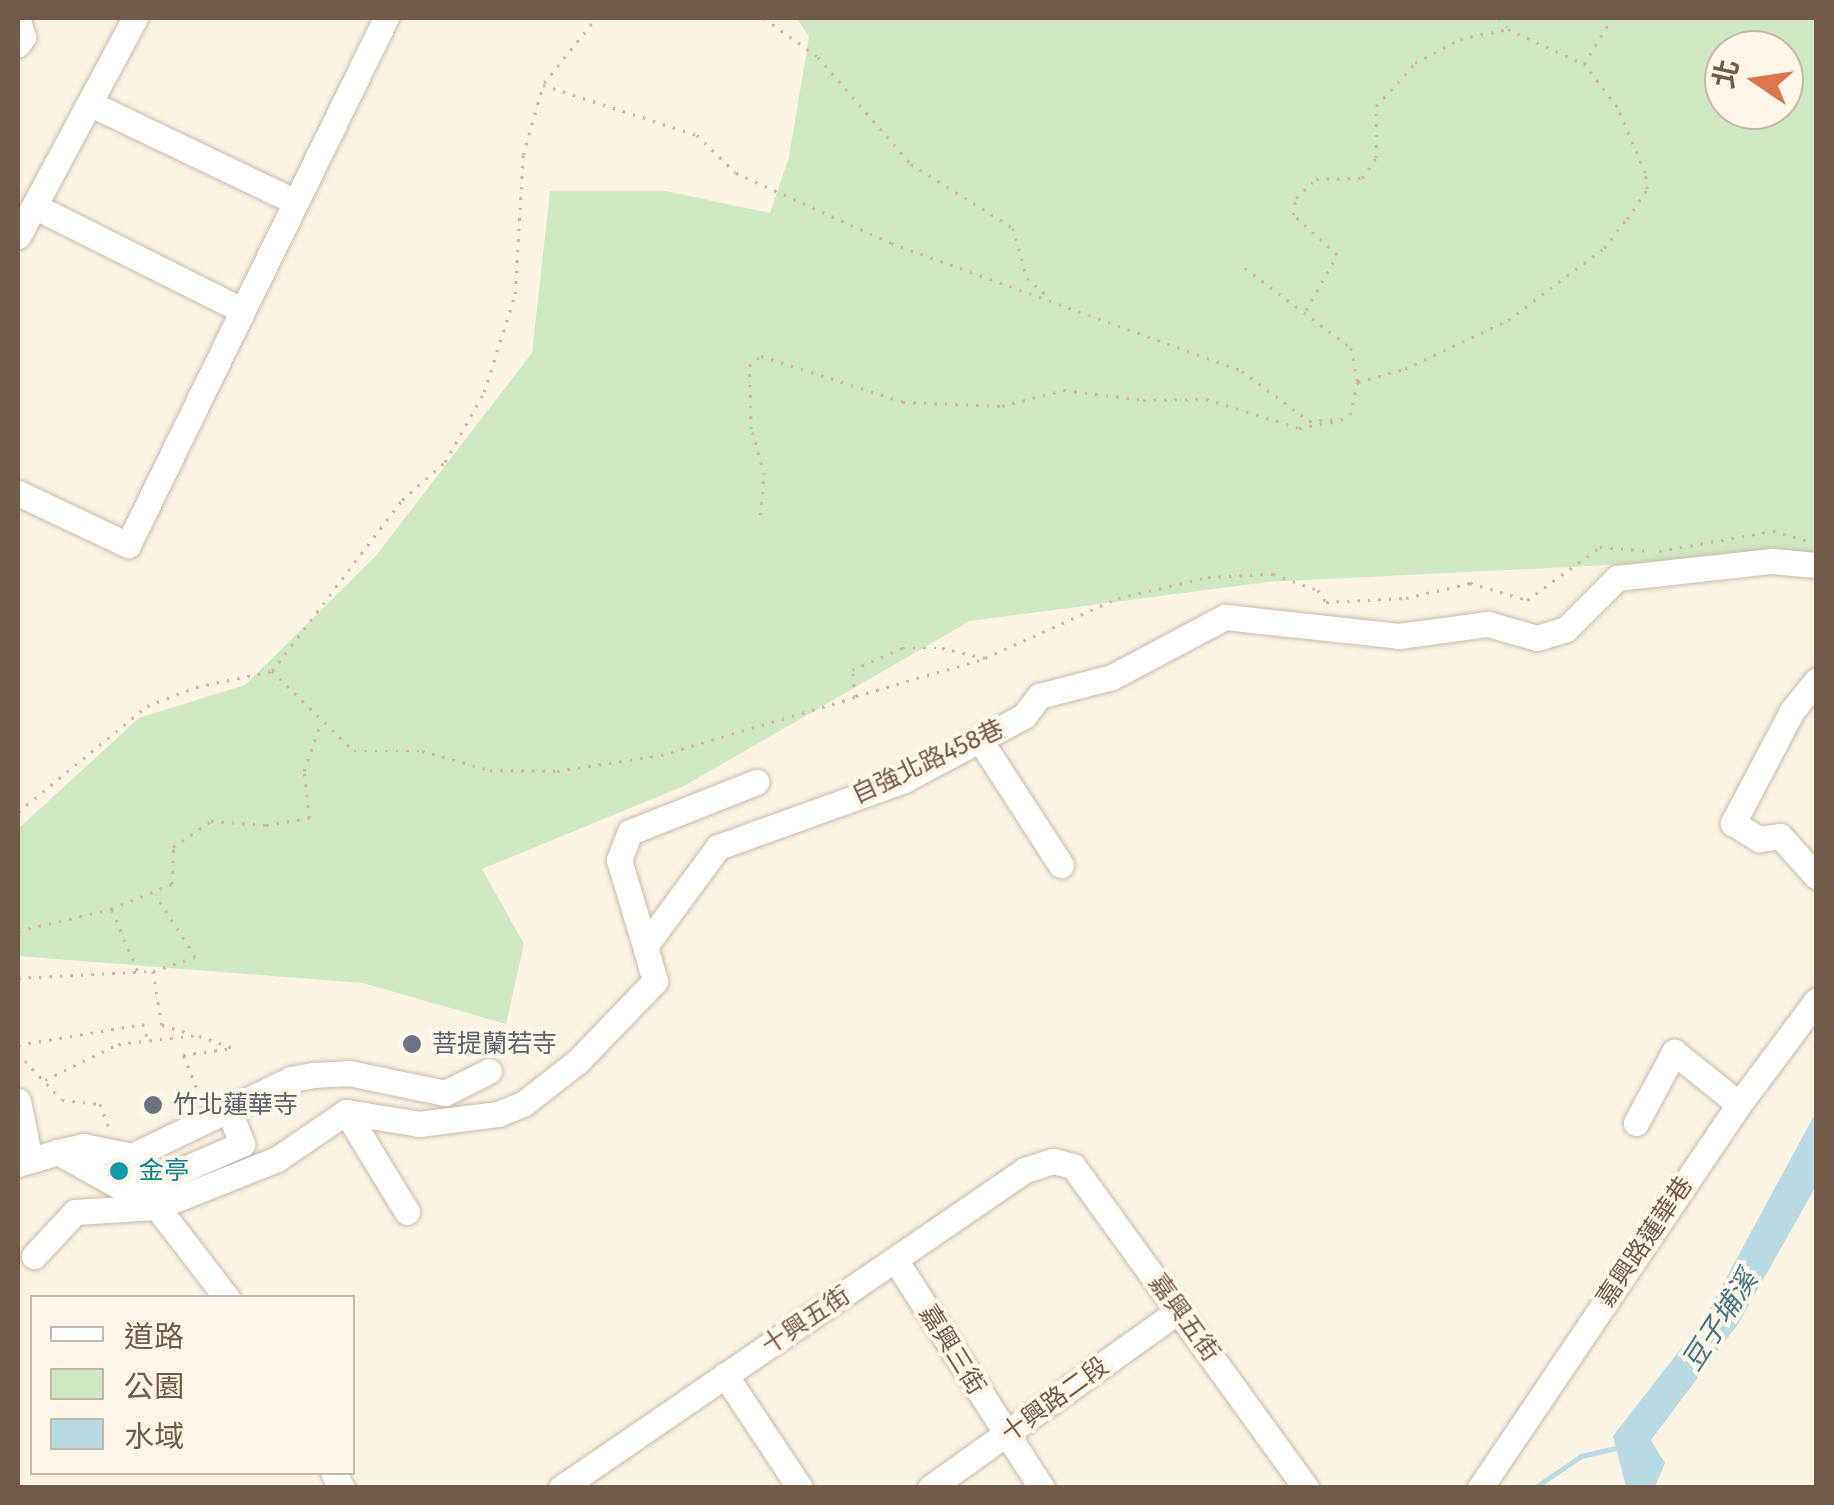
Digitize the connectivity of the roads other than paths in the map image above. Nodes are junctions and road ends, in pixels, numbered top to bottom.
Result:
1 (134, 18) edge
2 (386, 18) edge
3 (18, 20) edge
4 (18, 44) edge
5 (92, 104) junction
6 (296, 202) junction
7 (34, 206) junction
8 (18, 236) edge
9 (242, 310) junction
10 (18, 492) edge
11 (1816, 565) edge
12 (1816, 681) edge
13 (980, 740) junction
14 (756, 782) dead end
15 (1061, 866) dead end
16 (1816, 876) edge
17 (645, 946) junction
18 (1816, 1002) edge
19 (489, 1071) dead end
20 (18, 1101) edge
21 (1738, 1104) junction
22 (346, 1112) junction
23 (1636, 1122) dead end
24 (58, 1152) junction
25 (1053, 1161) joint
26 (24, 1162) edge
27 (157, 1206) junction
28 (407, 1212) dead end
29 (34, 1256) dead end
30 (896, 1261) junction
31 (225, 1295) edge
32 (1178, 1311) junction
33 (725, 1375) junction
34 (1006, 1436) junction
35 (560, 1488) edge
36 (800, 1488) edge
37 (930, 1488) edge
38 (1042, 1488) edge
39 (1306, 1488) edge
40 (1480, 1488) edge

1 - 5 street
2 - 6 street
3 - 4 street
5 - 6 street
5 - 7 street
6 - 9 street
7 - 8 street
7 - 9 street
9 - 10 street
11 - 13 street, 自強北路458巷
12 - 16 street
13 - 15 street
13 - 17 street, 自強北路458巷
14 - 17 street
17 - 22 street
18 - 21 street, 嘉興路蓮華巷
19 - 24 street
20 - 26 street
21 - 23 street
21 - 40 street, 嘉興路蓮華巷
22 - 27 street
22 - 28 street
24 - 26 street
24 - 27 street
25 - 30 street, 十興五街
25 - 32 street, 嘉興五街
27 - 29 street
27 - 31 street
30 - 33 street, 十興五街
30 - 34 street, 嘉興三街
32 - 34 street, 十興路二段
32 - 39 street, 嘉興五街
33 - 35 street, 十興五街
33 - 36 street
34 - 37 street, 十興路二段
34 - 38 street, 嘉興三街

